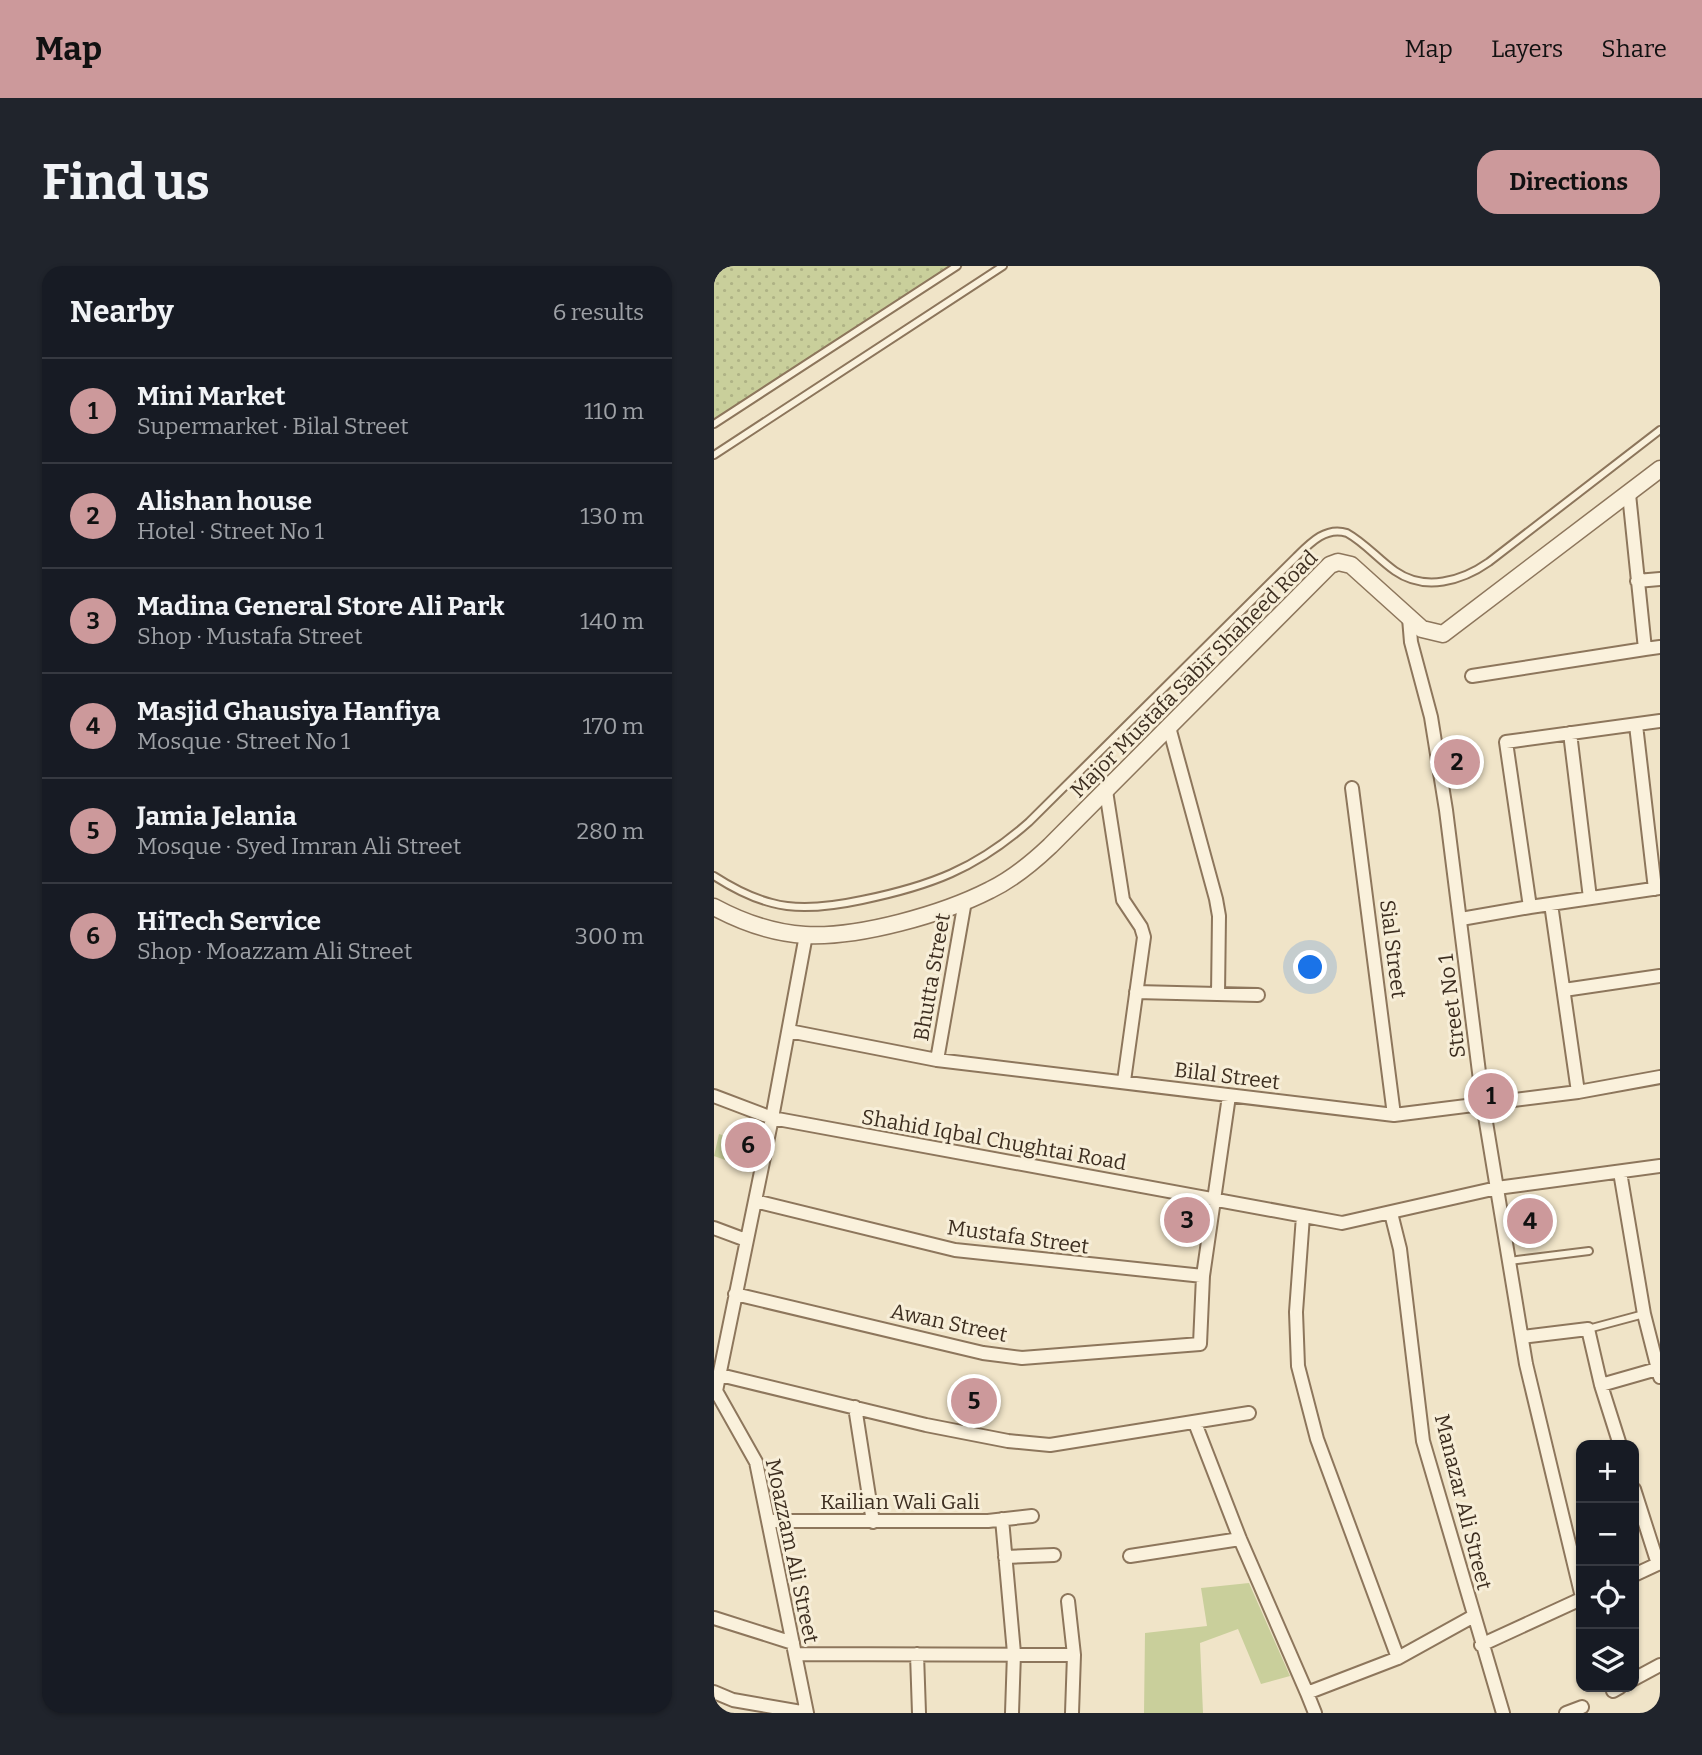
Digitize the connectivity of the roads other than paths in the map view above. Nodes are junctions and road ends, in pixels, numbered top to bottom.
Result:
1 (957, 266) edge
2 (1003, 266) edge
3 (714, 424) edge
4 (1660, 430) edge
5 (714, 455) edge
6 (1660, 469) edge
7 (1629, 494) junction
8 (1660, 579) edge
9 (1637, 581) junction
10 (1409, 618) junction
11 (1660, 647) edge
12 (1644, 649) junction
13 (1472, 676) dead end
14 (1660, 721) edge
15 (1636, 724) junction
16 (1169, 727) junction
17 (1570, 733) junction
18 (1353, 788) dead end
19 (1105, 791) junction
20 (714, 876) edge
21 (1658, 889) edge
22 (1590, 898) junction
23 (965, 901) junction
24 (1551, 904) junction
25 (1530, 907) junction
26 (715, 912) edge
27 (1461, 919) junction
28 (806, 935) junction
29 (1660, 976) edge
30 (1564, 990) junction
31 (1136, 992) junction
32 (1218, 994) junction
33 (1258, 995) dead end
34 (789, 1031) junction
35 (937, 1060) junction
36 (1660, 1077) edge
37 (1124, 1081) junction
38 (1578, 1092) junction
39 (714, 1096) edge
40 (1229, 1096) junction
41 (1483, 1104) junction
42 (1394, 1115) junction
43 (772, 1118) junction
44 (1660, 1166) edge
45 (1620, 1172) junction
46 (1497, 1188) junction
47 (1212, 1199) junction
48 (755, 1202) junction
49 (1391, 1213) junction
50 (1303, 1216) junction
51 (714, 1228) edge
52 (746, 1240) junction
53 (1589, 1251) dead end
54 (1509, 1261) junction
55 (1203, 1276) junction
56 (735, 1294) junction
57 (1644, 1314) junction
58 (1588, 1329) junction
59 (1522, 1337) junction
60 (1659, 1373) edge
61 (720, 1375) junction
62 (1601, 1385) junction
63 (855, 1407) junction
64 (1249, 1413) dead end
65 (1195, 1423) junction
66 (1618, 1440) edge
67 (1639, 1503) edge
68 (1032, 1516) dead end
69 (1002, 1519) junction
70 (768, 1521) junction
71 (873, 1522) junction
72 (1240, 1539) junction
73 (1054, 1555) dead end
74 (1130, 1556) dead end
75 (1005, 1557) junction
76 (1659, 1564) edge
77 (1576, 1571) edge
78 (1639, 1573) edge
79 (1068, 1601) dead end
80 (1576, 1601) edge
81 (1472, 1617) junction
82 (714, 1618) edge
83 (1481, 1645) junction
84 (794, 1648) junction
85 (1014, 1653) junction
86 (917, 1654) junction
87 (1074, 1654) junction
88 (1398, 1658) junction
89 (1660, 1665) edge
90 (1639, 1676) edge
91 (714, 1692) edge
92 (1307, 1693) junction
93 (1582, 1707) dead end
94 (807, 1713) edge
95 (919, 1713) edge
96 (1012, 1713) edge
97 (1072, 1713) edge
98 (1315, 1713) edge
99 (1503, 1713) edge
100 (1566, 1713) edge

1 - 3 lane
2 - 5 lane
4 - 20 lane
6 - 7 street, Major Mustafa Sabir Shaheed Road
7 - 9 street
7 - 10 street, Major Mustafa Sabir Shaheed Road
8 - 9 street
9 - 12 street
10 - 16 street, Major Mustafa Sabir Shaheed Road
10 - 27 street, Street No 1
11 - 12 street
12 - 13 street
14 - 15 street
15 - 17 street
15 - 21 street
16 - 19 street, Major Mustafa Sabir Shaheed Road
16 - 32 street
17 - 22 street
17 - 25 street
18 - 42 street, Sial Street
19 - 23 street, Major Mustafa Sabir Shaheed Road
19 - 31 street
21 - 22 street
22 - 24 street
23 - 28 street, Major Mustafa Sabir Shaheed Road
23 - 35 street, Bhutta Street
24 - 25 street
24 - 30 street
25 - 27 street
26 - 28 street, Major Mustafa Sabir Shaheed Road
27 - 41 street, Street No 1
28 - 34 street
29 - 30 street
30 - 38 street
31 - 32 street
31 - 37 street
32 - 33 street
34 - 35 street, Bilal Street
34 - 43 street
35 - 37 street, Bilal Street
36 - 38 street, Bilal Street
37 - 40 street, Bilal Street
38 - 41 street, Bilal Street
39 - 43 street, Shahid Iqbal Chughtai Road
40 - 42 street, Bilal Street
40 - 47 street
41 - 42 street, Bilal Street
41 - 46 street, Street No 1
43 - 47 street, Shahid Iqbal Chughtai Road
43 - 48 street, Moazzam Ali Street
44 - 45 street, Shahid Iqbal Chughtai Road
45 - 46 street, Shahid Iqbal Chughtai Road
45 - 57 street
46 - 49 street, Shahid Iqbal Chughtai Road
46 - 54 street, Street No 1
47 - 50 street, Shahid Iqbal Chughtai Road
47 - 55 street
48 - 52 street, Moazzam Ali Street
48 - 55 street, Mustafa Street
49 - 50 street, Shahid Iqbal Chughtai Road
49 - 81 street, Manazar Ali Street
50 - 88 street
51 - 52 street
52 - 56 street, Moazzam Ali Street
53 - 54 lane
54 - 59 street, Street No 1
55 - 56 street, Awan Street
56 - 61 street, Moazzam Ali Street
57 - 58 lane
57 - 60 street
58 - 59 street
58 - 62 street
59 - 77 street, Street No 1
60 - 62 street
61 - 63 street
61 - 70 street, Moazzam Ali Street
62 - 66 street
63 - 65 street
63 - 71 street
64 - 65 street
65 - 72 street
67 - 76 street
68 - 69 street, Kailian Wali Gali
69 - 71 street, Kailian Wali Gali
69 - 75 street
70 - 71 street, Kailian Wali Gali
70 - 84 street, Moazzam Ali Street
72 - 74 street
72 - 92 street
73 - 75 street
75 - 85 street
76 - 78 street
79 - 87 street
80 - 83 street
81 - 83 street, Manazar Ali Street
81 - 88 street
82 - 84 street
83 - 99 street, Manazar Ali Street
84 - 86 street
84 - 94 street, Moazzam Ali Street
85 - 86 street
85 - 87 street
85 - 96 street
86 - 95 street
87 - 97 street
88 - 92 street
89 - 90 street
91 - 94 street
92 - 98 street
93 - 100 street

